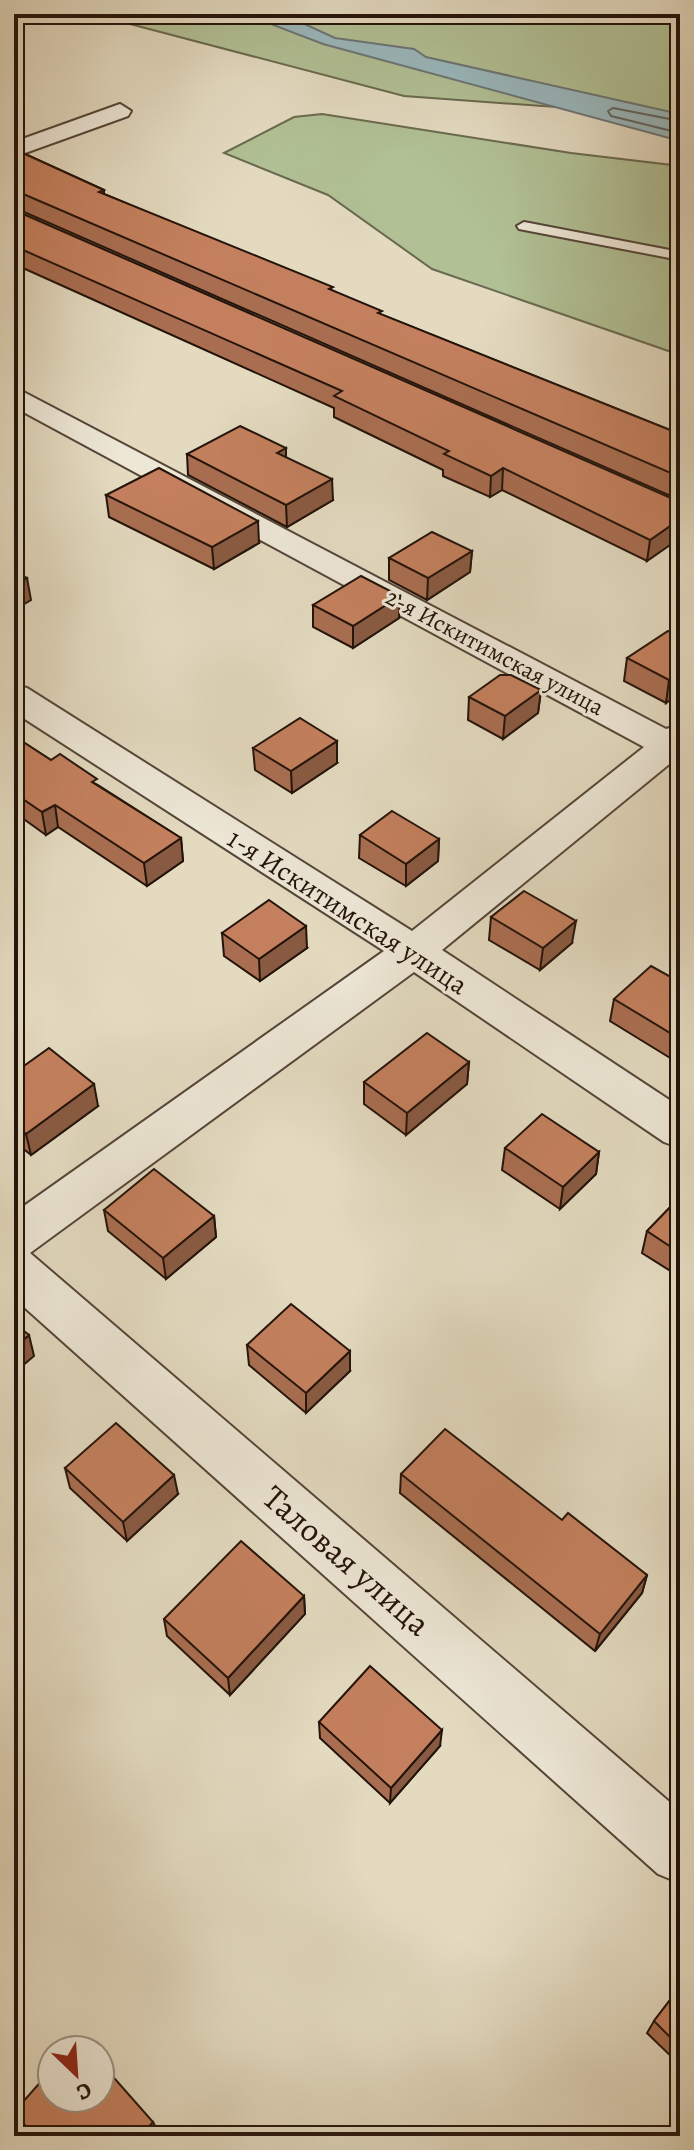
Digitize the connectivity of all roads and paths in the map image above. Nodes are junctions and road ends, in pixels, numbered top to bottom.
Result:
1 (120, 111) dead end
2 (14, 150) edge
3 (524, 226) dead end
4 (680, 256) edge
5 (14, 396) edge
6 (14, 696) edge
7 (676, 744) edge
8 (414, 951) junction
9 (680, 1130) edge
10 (14, 1239) edge
11 (14, 1268) edge
12 (680, 1852) edge

1 - 2 street
3 - 4 lane
5 - 7 street, 2-я Искитимская улица
6 - 8 street, 1-я Искитимская улица
7 - 8 street
8 - 9 street, 1-я Искитимская улица
8 - 10 street
11 - 12 street, Таловая улица

